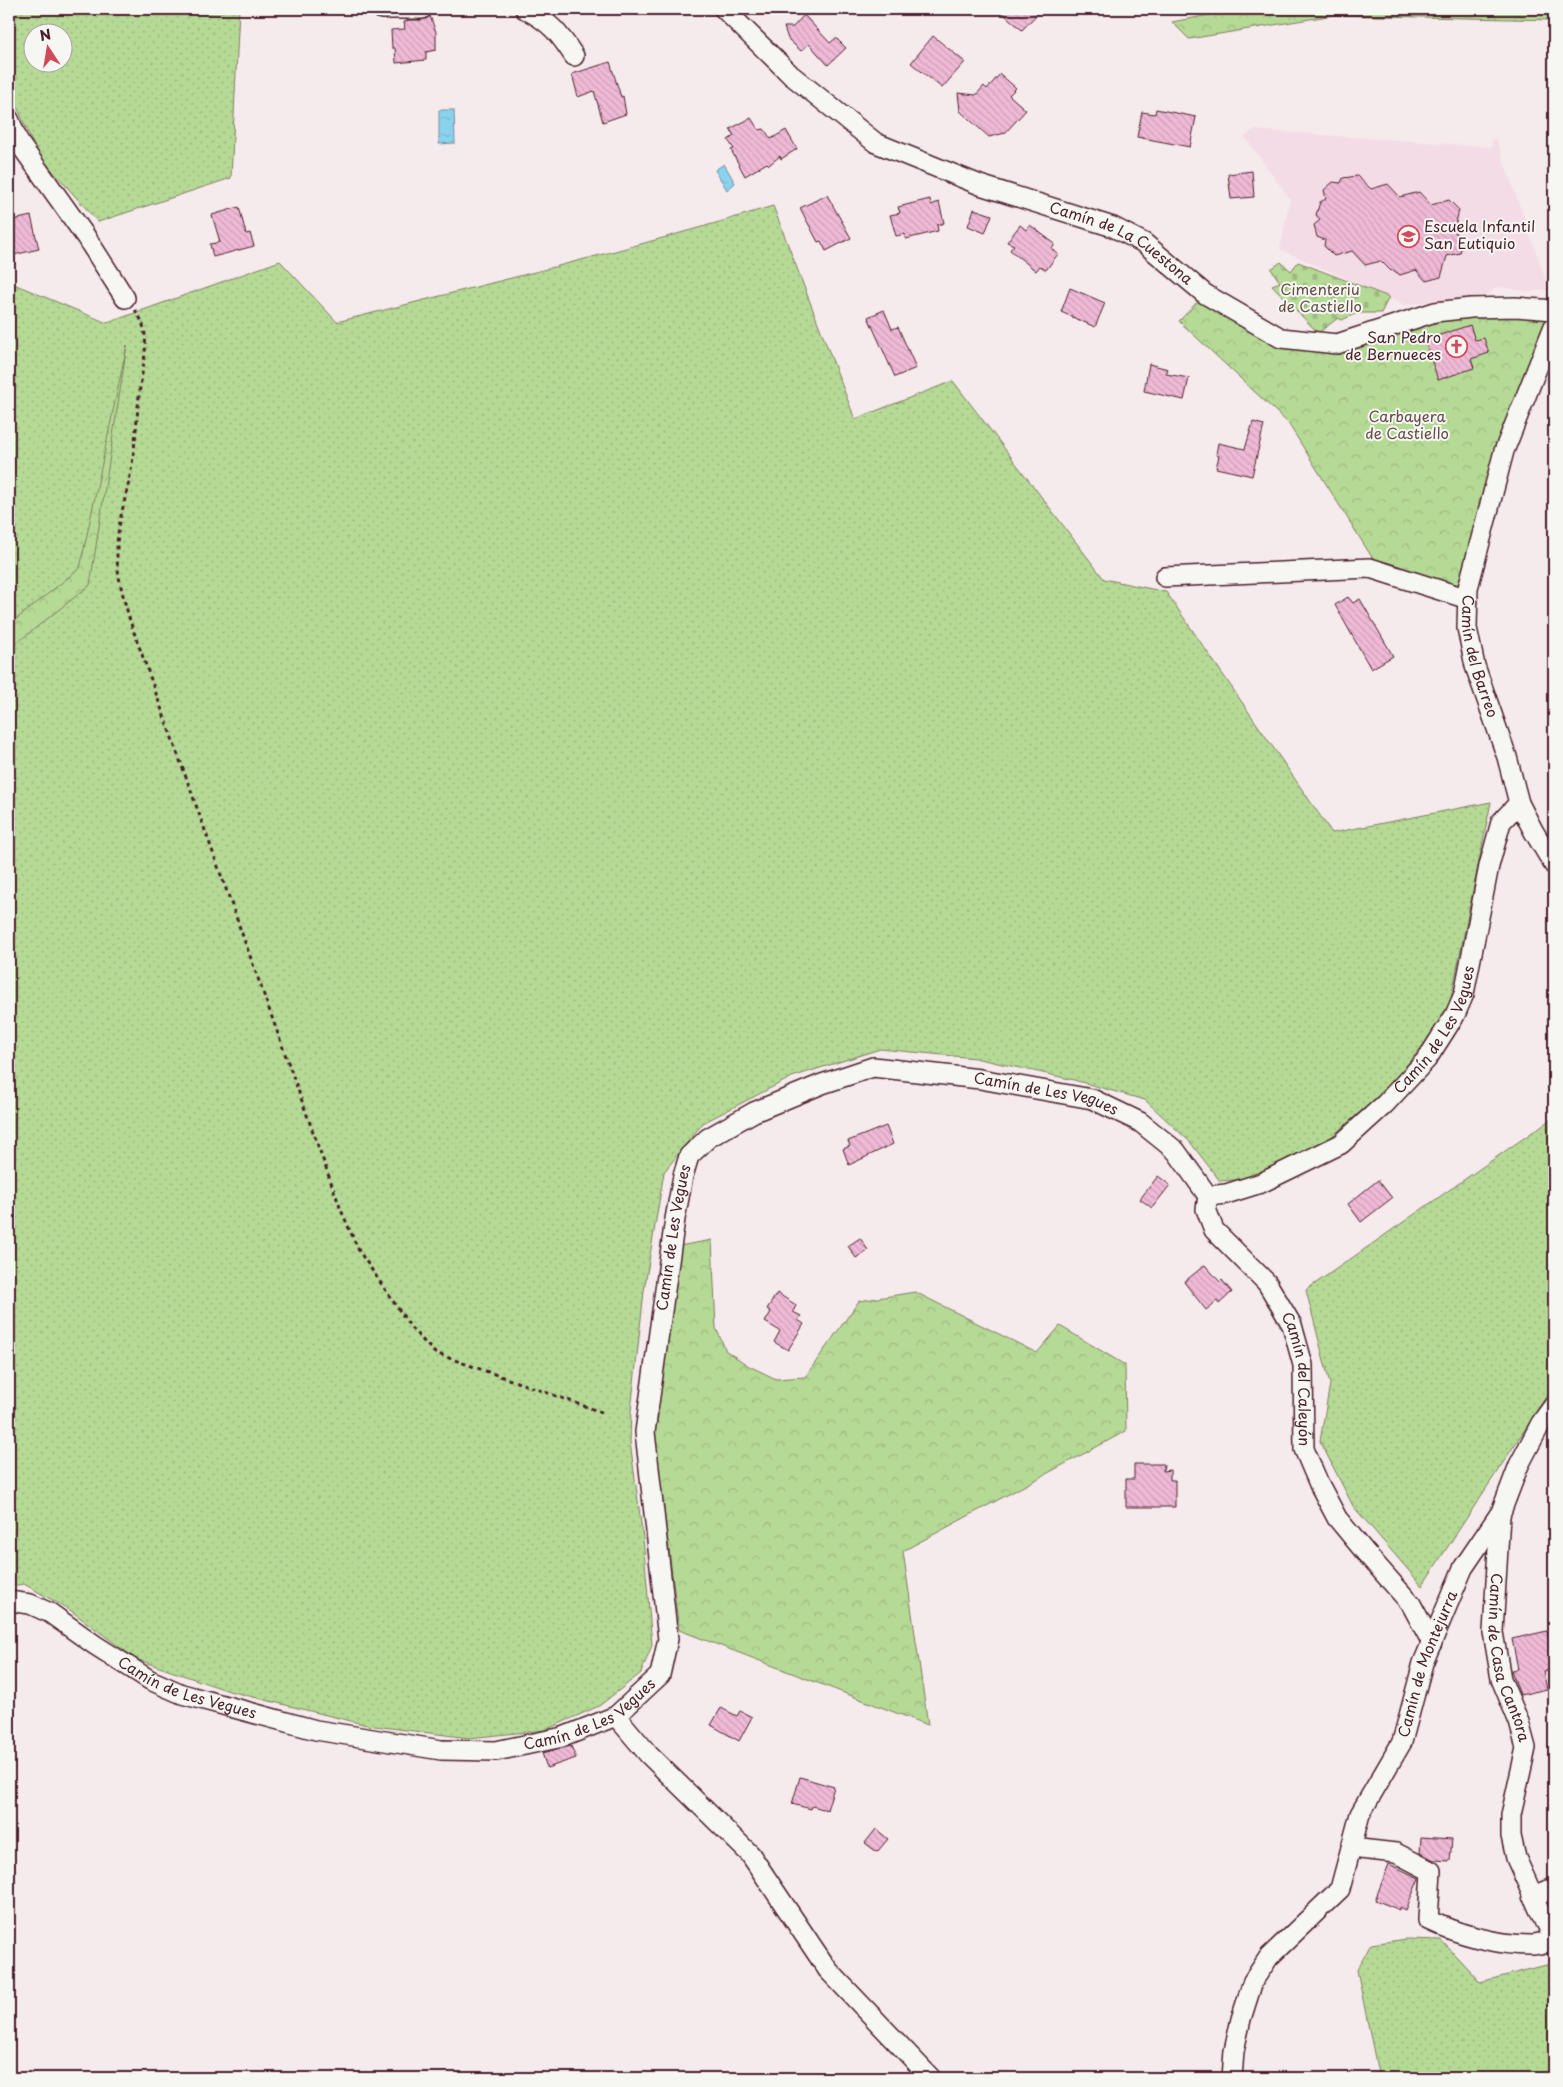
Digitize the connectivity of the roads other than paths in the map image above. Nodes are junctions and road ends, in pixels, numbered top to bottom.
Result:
1 (382, 9) edge
2 (422, 9) edge
3 (525, 9) edge
4 (726, 9) edge
5 (574, 56) dead end
6 (9, 119) edge
7 (125, 298) road end
8 (1554, 310) edge
9 (1554, 326) edge
10 (1165, 578) dead end
11 (1468, 599) junction
12 (1519, 803) junction
13 (1554, 866) edge
14 (1208, 1196) junction
15 (1554, 1405) edge
16 (1501, 1512) junction
17 (9, 1601) edge
18 (1432, 1643) junction
19 (616, 1716) junction
20 (1351, 1848) junction
21 (1554, 1888) edge
22 (1532, 1896) junction
23 (1554, 1942) edge
24 (931, 2078) edge
25 (1232, 2078) edge

1 - 2 street
3 - 5 street
4 - 8 street, Camín de La Cuestona
6 - 7 street
9 - 11 street, Camín del Barreo
10 - 11 street
11 - 12 street, Camín del Barreo
12 - 13 street, Camín del Barreo
12 - 14 street, Camín de Les Vegues
14 - 18 street, Camín del Caleyón
14 - 19 street, Camín de Les Vegues
15 - 16 street, Camín de Montejurra
16 - 18 street, Camín de Montejurra
16 - 22 street, Camín de Casa Cantora
17 - 19 street, Camín de Les Vegues
18 - 20 street, Camín de Montejurra
19 - 24 street
20 - 23 street
20 - 25 street, Camín de Montejurra
21 - 22 street
22 - 23 street, Camín de Casa Cantora

